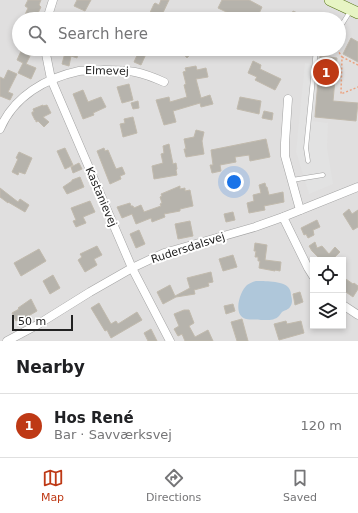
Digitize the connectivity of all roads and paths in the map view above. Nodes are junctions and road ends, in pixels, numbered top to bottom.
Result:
1 (53, 0) edge
2 (330, 0) edge
3 (355, 11) edge
4 (49, 12) edge
5 (346, 21) edge
6 (46, 56) edge
7 (315, 56) edge
8 (342, 57) joint
9 (358, 65) edge
10 (51, 79) junction
11 (164, 82) dead end
12 (358, 87) edge
13 (288, 100) dead end
14 (0, 129) edge
15 (308, 161) dead end
16 (323, 175) dead end
17 (292, 180) junction
18 (358, 187) edge
19 (300, 210) junction
20 (283, 217) junction
21 (132, 268) junction
22 (310, 271) edge
23 (346, 307) edge
24 (358, 314) edge
25 (7, 341) edge
26 (170, 341) edge

1 - 4 street
2 - 3 main road
3 - 5 lane
6 - 10 street, Kastanievej
7 - 15 lane
8 - 9 path
8 - 12 path
10 - 11 street, Elmevej
10 - 14 street, Elmevej
10 - 21 street, Kastanievej
13 - 17 street
16 - 17 lane
17 - 19 street
18 - 19 street, Rudersdalsvej
19 - 20 street, Rudersdalsvej
20 - 21 street, Rudersdalsvej
20 - 22 street
21 - 25 street, Rudersdalsvej
21 - 26 street, Kastanievej
23 - 24 street

